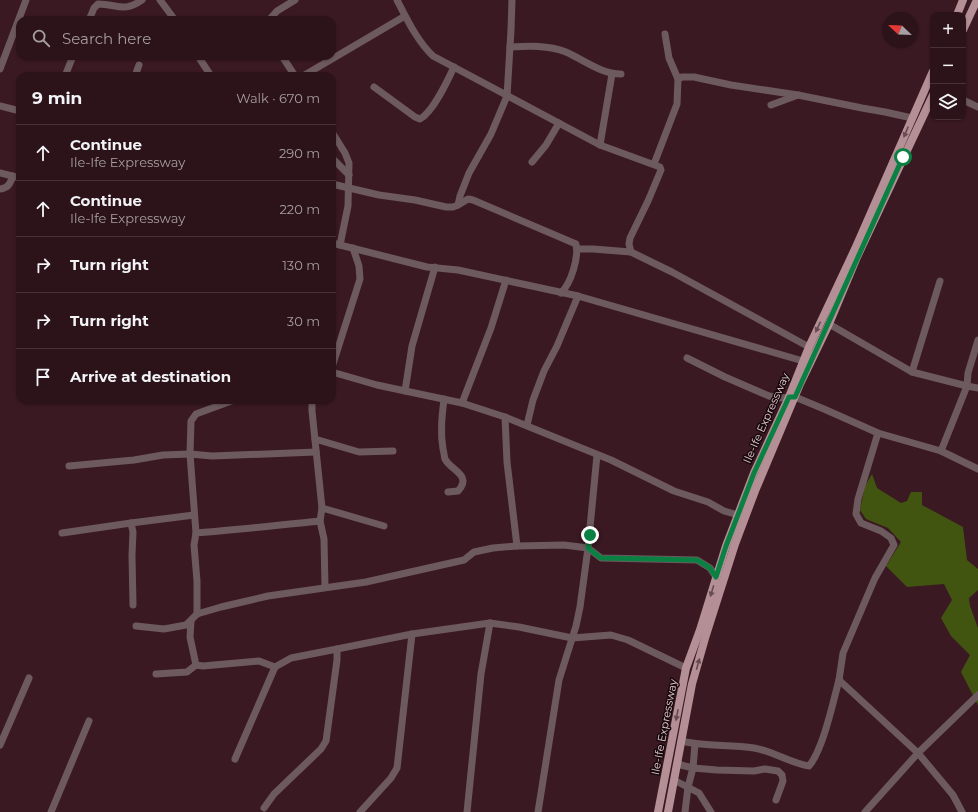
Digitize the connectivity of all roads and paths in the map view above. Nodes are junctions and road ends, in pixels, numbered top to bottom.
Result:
1 (26, 0) edge
2 (142, 0) edge
3 (160, 0) edge
4 (295, 0) edge
5 (512, 0) edge
6 (963, 0) edge
7 (977, 0) edge
8 (400, 1) edge
9 (958, 12) edge
10 (20, 16) edge
11 (91, 16) edge
12 (172, 16) edge
13 (273, 16) edge
14 (405, 16) junction
15 (966, 24) edge
16 (16, 27) edge
17 (665, 34) dead end
18 (510, 47) junction
19 (336, 57) edge
20 (71, 60) edge
21 (200, 60) edge
22 (285, 60) edge
23 (330, 60) edge
24 (138, 65) dead end
25 (454, 68) junction
26 (0, 70) edge
27 (67, 72) edge
28 (136, 72) edge
29 (208, 72) edge
30 (292, 72) edge
31 (310, 72) edge
32 (612, 74) junction
33 (621, 74) dead end
34 (678, 79) junction
35 (930, 79) edge
36 (374, 87) dead end
37 (798, 95) junction
38 (507, 96) junction
39 (930, 101) edge
40 (966, 101) edge
41 (771, 105) dead end
42 (0, 106) edge
43 (978, 107) edge
44 (16, 110) edge
45 (912, 118) junction
46 (559, 124) junction
47 (336, 138) edge
48 (600, 145) junction
49 (336, 162) edge
50 (532, 162) dead end
51 (654, 164) junction
52 (0, 173) edge
53 (349, 175) junction
54 (16, 177) edge
55 (336, 185) edge
56 (348, 188) junction
57 (0, 189) edge
58 (458, 205) junction
59 (336, 244) edge
60 (340, 245) junction
61 (353, 248) junction
62 (577, 249) junction
63 (631, 252) junction
64 (435, 268) junction
65 (506, 280) junction
66 (940, 281) dead end
67 (561, 293) junction
68 (578, 296) junction
69 (829, 324) junction
70 (978, 340) edge
71 (809, 347) junction
72 (336, 354) edge
73 (687, 358) dead end
74 (803, 361) junction
75 (912, 372) junction
76 (336, 373) edge
77 (967, 386) junction
78 (978, 388) edge
79 (405, 390) junction
80 (792, 397) junction
81 (444, 399) junction
82 (462, 403) junction
83 (223, 404) edge
84 (312, 404) edge
85 (505, 417) junction
86 (527, 425) junction
87 (878, 433) junction
88 (315, 439) junction
89 (393, 451) dead end
90 (941, 451) junction
91 (316, 452) junction
92 (190, 454) junction
93 (597, 455) junction
94 (69, 466) dead end
95 (978, 469) edge
96 (448, 492) dead end
97 (322, 508) junction
98 (194, 515) junction
99 (738, 515) junction
100 (320, 521) junction
101 (131, 523) junction
102 (384, 526) dead end
103 (62, 533) dead end
104 (196, 533) junction
105 (517, 546) junction
106 (588, 548) junction
107 (727, 558) junction
108 (716, 577) junction
109 (325, 587) junction
110 (133, 605) dead end
111 (197, 614) junction
112 (191, 621) junction
113 (490, 623) junction
114 (136, 626) dead end
115 (412, 634) junction
116 (572, 638) junction
117 (337, 649) junction
118 (196, 665) junction
119 (275, 667) junction
120 (686, 668) junction
121 (156, 674) dead end
122 (29, 678) dead end
123 (839, 680) junction
124 (978, 695) edge
125 (89, 721) dead end
126 (681, 741) junction
127 (695, 744) junction
128 (0, 745) edge
129 (918, 753) junction
130 (235, 760) dead end
131 (677, 764) junction
132 (693, 768) junction
133 (674, 780) junction
134 (688, 787) junction
135 (776, 800) dead end
136 (264, 808) dead end
137 (51, 812) edge
138 (360, 812) edge
139 (467, 812) edge
140 (538, 812) edge
141 (658, 812) edge
142 (668, 812) edge
143 (685, 812) edge
144 (711, 812) edge
145 (865, 812) edge
146 (962, 812) edge

1 - 10 street
2 - 11 street
3 - 12 street
4 - 13 street
5 - 18 street
6 - 9 main road
7 - 15 main road
8 - 14 street
14 - 19 street
14 - 25 street
16 - 26 street
17 - 34 street
18 - 32 street
18 - 38 street
20 - 27 street
21 - 29 street
22 - 30 street
23 - 31 street
24 - 28 street
25 - 36 street
25 - 38 street
32 - 33 street
32 - 48 street
34 - 37 street
34 - 51 street
35 - 45 main road, Ile-Ife Expressway
37 - 41 street
37 - 45 street
38 - 46 street
38 - 58 street
39 - 69 main road, Ile-Ife Expressway
40 - 43 street
42 - 44 street
45 -> 71 main road, Ile-Ife Expressway
46 - 48 street
46 - 50 street
47 - 53 street
48 - 51 street
49 - 53 street
51 - 63 street
52 - 54 street
53 - 56 street
54 - 57 street
55 - 56 street
56 - 58 street
56 - 60 street
58 - 62 street
59 - 60 street
60 - 61 street
61 - 64 street
61 - 72 street
62 - 63 street
62 - 67 street
63 - 71 street
64 - 65 street
64 - 79 street
65 - 67 street
65 - 82 street
66 - 75 street
67 - 68 street
68 - 74 street
68 - 86 street
69 - 75 street
69 - 80 main road, Ile-Ife Expressway
70 - 77 street
71 - 74 main road, Ile-Ife Expressway
73 - 80 street
74 - 80 main road, Ile-Ife Expressway
75 - 77 street
76 - 79 street
77 - 78 street
77 - 90 street
79 - 81 street
80 - 87 street
80 - 99 main road, Ile-Ife Expressway
80 - 107 main road, Ile-Ife Expressway
81 - 82 street
81 - 96 street
82 - 85 street
83 - 92 street
84 - 88 street
85 - 86 street
85 - 105 street
86 - 93 street
87 - 90 street
87 - 123 street
88 - 89 street
88 - 91 street
90 - 95 street
91 - 92 street
91 - 97 street
92 - 94 street
92 - 98 street
93 - 99 street
93 - 106 street
97 - 100 street
97 - 102 street
98 - 101 street
98 - 104 street
99 - 107 main road, Ile-Ife Expressway
100 - 104 street
100 - 109 street
101 - 103 street
101 - 110 street
104 - 111 street
105 - 106 street
105 - 109 street
106 - 108 street
106 - 116 street
107 - 108 main road, Ile-Ife Expressway
126 -> 107 main road, Ile-Ife Expressway
108 -> 120 main road, Ile-Ife Expressway
109 - 111 street
111 - 112 street
112 - 114 street
112 - 118 street
113 - 115 street
113 - 116 street
113 - 139 street
115 - 117 street
115 - 138 street
116 - 120 street
116 - 140 street
117 - 119 street
117 - 136 street
118 - 119 street
118 - 121 street
119 - 130 street
120 -> 141 main road, Ile-Ife Expressway
122 - 128 street
123 - 127 street
123 - 129 street
124 - 129 street
125 - 137 street
126 - 127 street
126 - 131 main road, Ile-Ife Expressway
127 - 132 street
129 - 145 street
129 - 146 street
131 - 132 street
131 - 133 main road, Ile-Ife Expressway
132 - 134 street
132 - 135 street
133 - 134 street
133 - 142 main road, Ile-Ife Expressway
134 - 143 street
134 - 144 street

